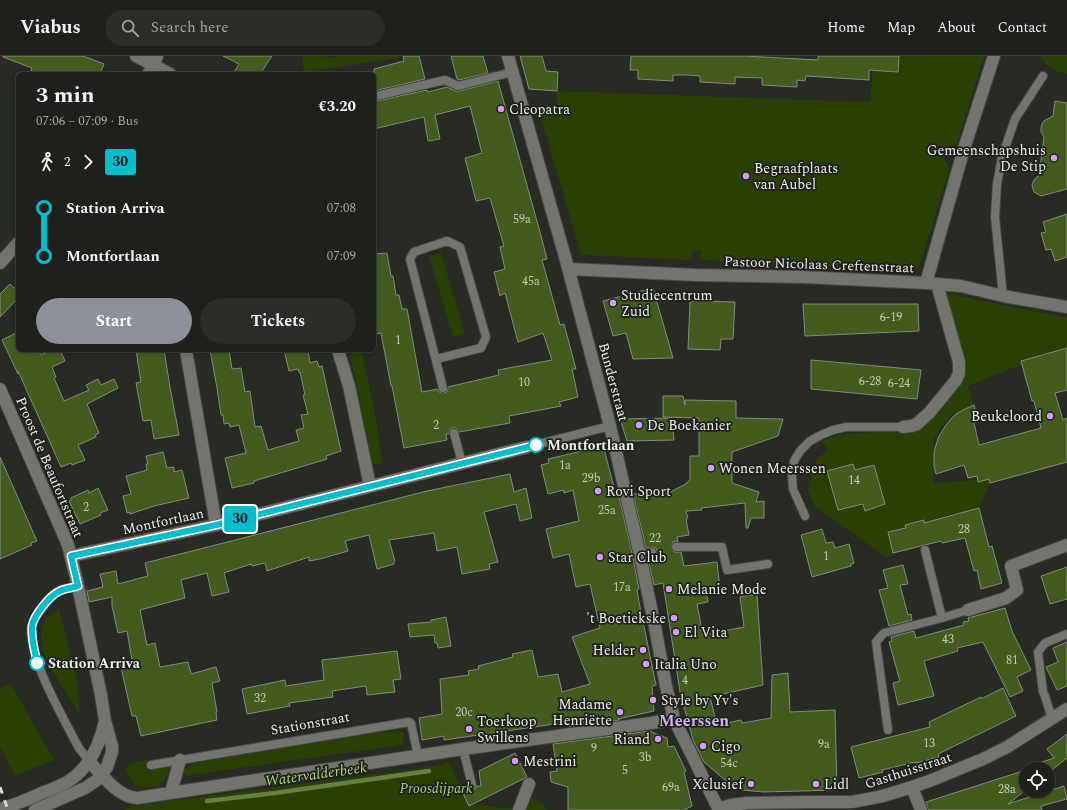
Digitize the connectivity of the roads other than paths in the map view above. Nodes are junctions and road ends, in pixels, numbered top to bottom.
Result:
1 (136, 56) edge
2 (508, 56) edge
3 (994, 56) edge
4 (153, 65) edge
5 (166, 72) edge
6 (512, 72) junction
7 (1043, 76) dead end
8 (376, 96) dead end
9 (16, 245) edge
10 (0, 263) edge
11 (569, 269) junction
12 (932, 283) junction
13 (1003, 296) junction
14 (1067, 307) edge
15 (186, 352) edge
16 (339, 352) edge
17 (436, 359) junction
18 (443, 388) dead end
19 (0, 389) edge
20 (610, 426) junction
21 (903, 426) joint
22 (454, 433) dead end
23 (527, 447) joint
24 (462, 464) junction
25 (370, 486) junction
26 (805, 516) dead end
27 (216, 525) junction
28 (1067, 545) edge
29 (676, 547) dead end
30 (925, 550) dead end
31 (71, 556) junction
32 (768, 564) dead end
33 (78, 586) junction
34 (968, 610) joint
35 (942, 618) junction
36 (1067, 634) edge
37 (1067, 709) edge
38 (674, 719) junction
39 (1052, 719) junction
40 (105, 721) junction
41 (888, 730) dead end
42 (463, 749) junction
43 (418, 756) junction
44 (180, 760) junction
45 (89, 761) junction
46 (151, 765) dead end
47 (101, 775) junction
48 (529, 784) dead end
49 (472, 785) dead end
50 (912, 787) junction
51 (171, 792) junction
52 (0, 809) edge
53 (719, 809) edge
54 (35, 810) edge
55 (519, 810) edge
56 (921, 810) edge

1 - 4 street
2 - 6 street, Bunderstraat
3 - 12 street
4 - 5 street
6 - 8 lane
6 - 11 street, Bunderstraat
7 - 13 lane
9 - 10 street
11 - 12 street, Pastoor Nicolaas Creftenstraat
11 - 20 street, Bunderstraat
12 - 13 street, Pastoor Nicolaas Creftenstraat
12 - 21 street
13 - 14 street, Pastoor Nicolaas Creftenstraat
15 - 27 street
16 - 25 street
17 - 17 lane
17 - 18 lane
19 - 31 street, Proost de Beaufortstraat
20 - 23 lane, Montfortlaan
20 - 38 street, Bunderstraat
21 - 26 lane
22 - 24 lane
23 - 24 street, Montfortlaan
24 - 25 street, Montfortlaan
25 - 27 street, Montfortlaan
27 - 31 street, Montfortlaan
28 - 34 street
29 - 32 lane
30 - 35 lane
31 - 33 street, Proost de Beaufortstraat
33 - 40 street, Proost de Beaufortstraat
33 - 45 lane
34 - 35 lane
35 - 41 lane
36 - 39 lane
37 - 39 street, Gasthuisstraat
38 - 42 street
38 - 53 street, Bunderstraat
39 - 50 street, Gasthuisstraat
40 - 45 street
40 - 47 street, Proost de Beaufortstraat
42 - 43 street
42 - 49 lane
43 - 44 lane, Stationstraat
43 - 51 street
44 - 46 lane, Stationstraat
44 - 51 street
45 - 47 street
45 - 52 street
47 - 51 street
47 - 54 street
48 - 55 street
50 - 53 street, Gasthuisstraat
50 - 56 street

